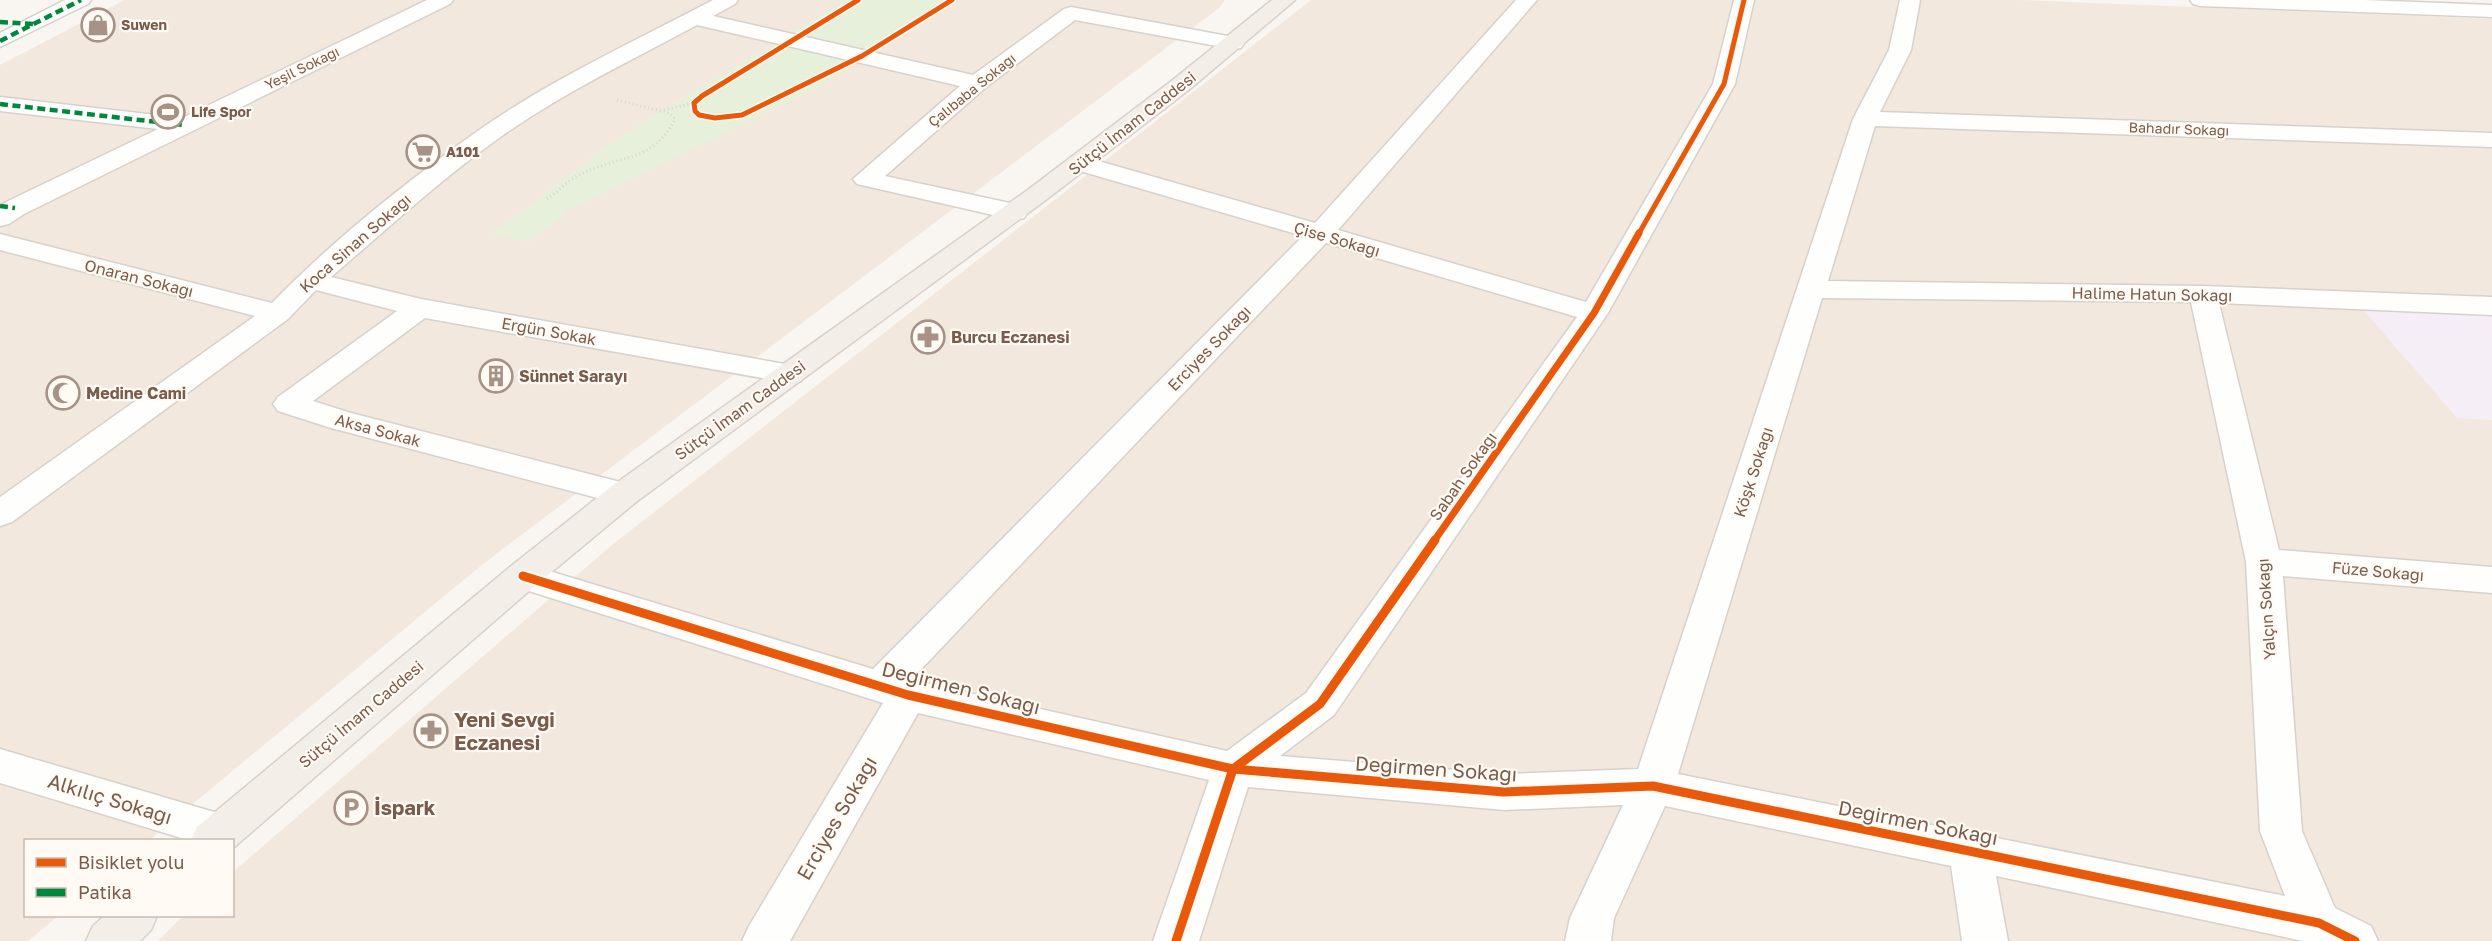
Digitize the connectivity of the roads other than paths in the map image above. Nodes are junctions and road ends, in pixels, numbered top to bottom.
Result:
1 (81, 0) edge
2 (443, 0) edge
3 (728, 0) edge
4 (1285, 0) edge
5 (1527, 0) edge
6 (1744, 0) edge
7 (1910, 0) edge
8 (2200, 0) edge
9 (2487, 0) edge
10 (2492, 0) edge
11 (2492, 11) edge
12 (694, 18) junction
13 (0, 22) edge
14 (34, 24) junction
15 (0, 41) edge
16 (1233, 43) junction
17 (977, 83) junction
18 (0, 104) edge
19 (1865, 119) junction
20 (183, 126) junction
21 (2492, 140) edge
22 (1079, 164) junction
23 (5, 211) edge
24 (1015, 212) junction
25 (1320, 234) junction
26 (0, 242) edge
27 (310, 280) junction
28 (1812, 289) junction
29 (2203, 294) junction
30 (2492, 306) edge
31 (420, 308) junction
32 (278, 313) junction
33 (1594, 313) junction
34 (790, 374) junction
35 (624, 494) junction
36 (0, 514) edge
37 (2264, 562) junction
38 (523, 576) junction
39 (2492, 580) edge
40 (894, 690) junction
41 (0, 766) edge
42 (1233, 769) junction
43 (1653, 786) junction
44 (216, 836) edge
45 (1970, 850) junction
46 (133, 917) edge
47 (2333, 935) edge
48 (109, 941) edge
49 (765, 941) edge
50 (1176, 941) edge
51 (1588, 941) edge
52 (1985, 941) edge

1 - 14 street
2 - 20 street, Yeşil Sokağı
3 - 12 street, Koca Sinan Sokağı
4 - 16 main road, Sütçü İmam Caddesi
5 - 25 street, Erciyes Sokağı
6 - 33 street, Sabah Sokağı
7 - 19 street, Köşk Sokağı
8 - 11 street
9 - 10 street
12 - 17 street
12 - 27 street, Koca Sinan Sokağı
13 - 14 street
14 - 15 street
16 - 17 street, Çalıbaba Sokağı
16 - 22 main road, Sütçü İmam Caddesi
17 - 24 street, Çalıbaba Sokağı
18 - 20 street
19 - 21 street, Bahadır Sokağı
19 - 28 street, Köşk Sokağı
20 - 23 street, Yeşil Sokağı
22 - 24 main road, Sütçü İmam Caddesi
22 - 25 street, Çise Sokağı
24 - 34 main road, Sütçü İmam Caddesi
25 - 33 street, Çise Sokağı
25 - 40 street, Erciyes Sokağı
26 - 32 street, Onaran Sokağı
27 - 31 street, Ergün Sokak
27 - 32 street, Koca Sinan Sokağı
28 - 29 street, Halime Hatun Sokağı
28 - 43 street, Köşk Sokağı
29 - 30 street, Halime Hatun Sokağı
29 - 37 street, Yalçın Sokağı
31 - 34 street, Ergün Sokak
31 - 35 street, Aksa Sokak
32 - 36 street, Koca Sinan Sokağı
33 - 42 street, Sabah Sokağı
34 - 35 main road, Sütçü İmam Caddesi
35 - 38 main road, Sütçü İmam Caddesi
37 - 39 street, Füze Sokağı
37 - 47 street, Yalçın Sokağı
38 - 40 street, Değirmen Sokağı
38 - 44 main road, Sütçü İmam Caddesi
40 - 42 street, Değirmen Sokağı
40 - 49 street, Erciyes Sokağı
41 - 44 street, Alkılıç Sokağı
42 - 43 street, Değirmen Sokağı
42 - 50 street
43 - 45 street, Değirmen Sokağı
43 - 51 street, Köşk Sokağı
45 - 47 street, Değirmen Sokağı
45 - 52 street
46 - 48 main road

